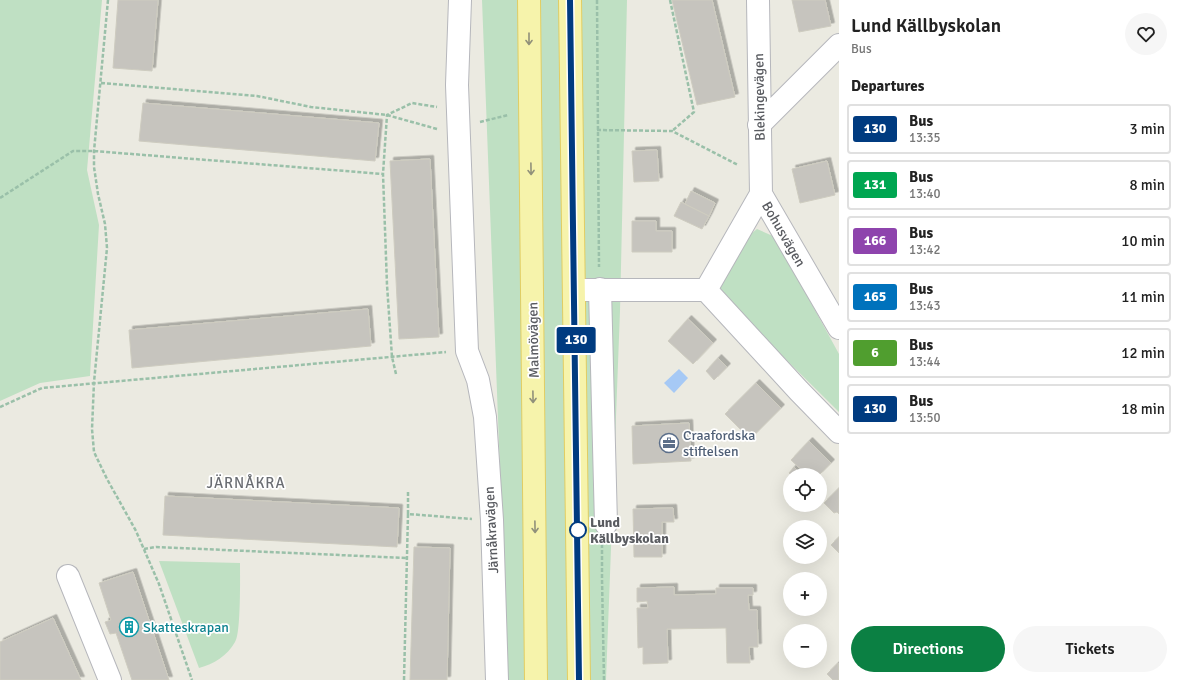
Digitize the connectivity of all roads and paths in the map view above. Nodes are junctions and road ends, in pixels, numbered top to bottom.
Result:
1 (108, 0) edge
2 (460, 0) edge
3 (529, 0) edge
4 (570, 0) edge
5 (597, 0) edge
6 (670, 0) edge
7 (758, 0) edge
8 (839, 45) edge
9 (101, 83) junction
10 (412, 103) dead end
11 (387, 115) junction
12 (760, 125) junction
13 (598, 130) junction
14 (672, 131) junction
15 (459, 135) junction
16 (94, 151) junction
17 (383, 174) junction
18 (761, 184) junction
19 (0, 198) edge
20 (600, 289) junction
21 (575, 290) junction
22 (706, 290) junction
23 (839, 328) edge
24 (467, 351) junction
25 (392, 357) junction
26 (396, 374) dead end
27 (94, 382) junction
28 (0, 407) edge
29 (839, 432) edge
30 (408, 491) dead end
31 (408, 514) junction
32 (492, 520) junction
33 (606, 524) dead end
34 (144, 549) junction
35 (407, 558) junction
36 (68, 576) dead end
37 (110, 680) edge
38 (192, 680) edge
39 (404, 680) edge
40 (497, 680) edge
41 (536, 680) edge
42 (579, 680) edge

1 - 9 path
2 - 15 street, Järnåkravägen
3 -> 41 main road, Malmövägen
4 - 21 main road
5 - 13 path
6 - 14 path
7 - 12 street, Blekingevägen
8 - 12 street
9 - 11 path
9 - 16 path
10 - 11 path
11 - 15 path
11 - 17 path
12 - 18 street, Blekingevägen
13 - 14 path
13 - 20 path
14 - 18 path
15 - 24 street, Järnåkravägen
16 - 17 path
16 - 19 path
16 - 27 path
17 - 25 path
18 - 22 street, Bohusvägen
18 - 23 street, Bohusvägen
20 - 21 street
20 - 22 street
20 - 33 street
21 - 42 main road
22 - 29 street
24 - 25 path
24 - 32 street, Järnåkravägen
25 - 26 path
25 - 27 path
27 - 28 path
27 - 34 path
30 - 31 path
31 - 32 path
31 - 35 path
32 - 40 street, Järnåkravägen
34 - 35 path
34 - 38 path
35 - 39 path
36 - 37 street

